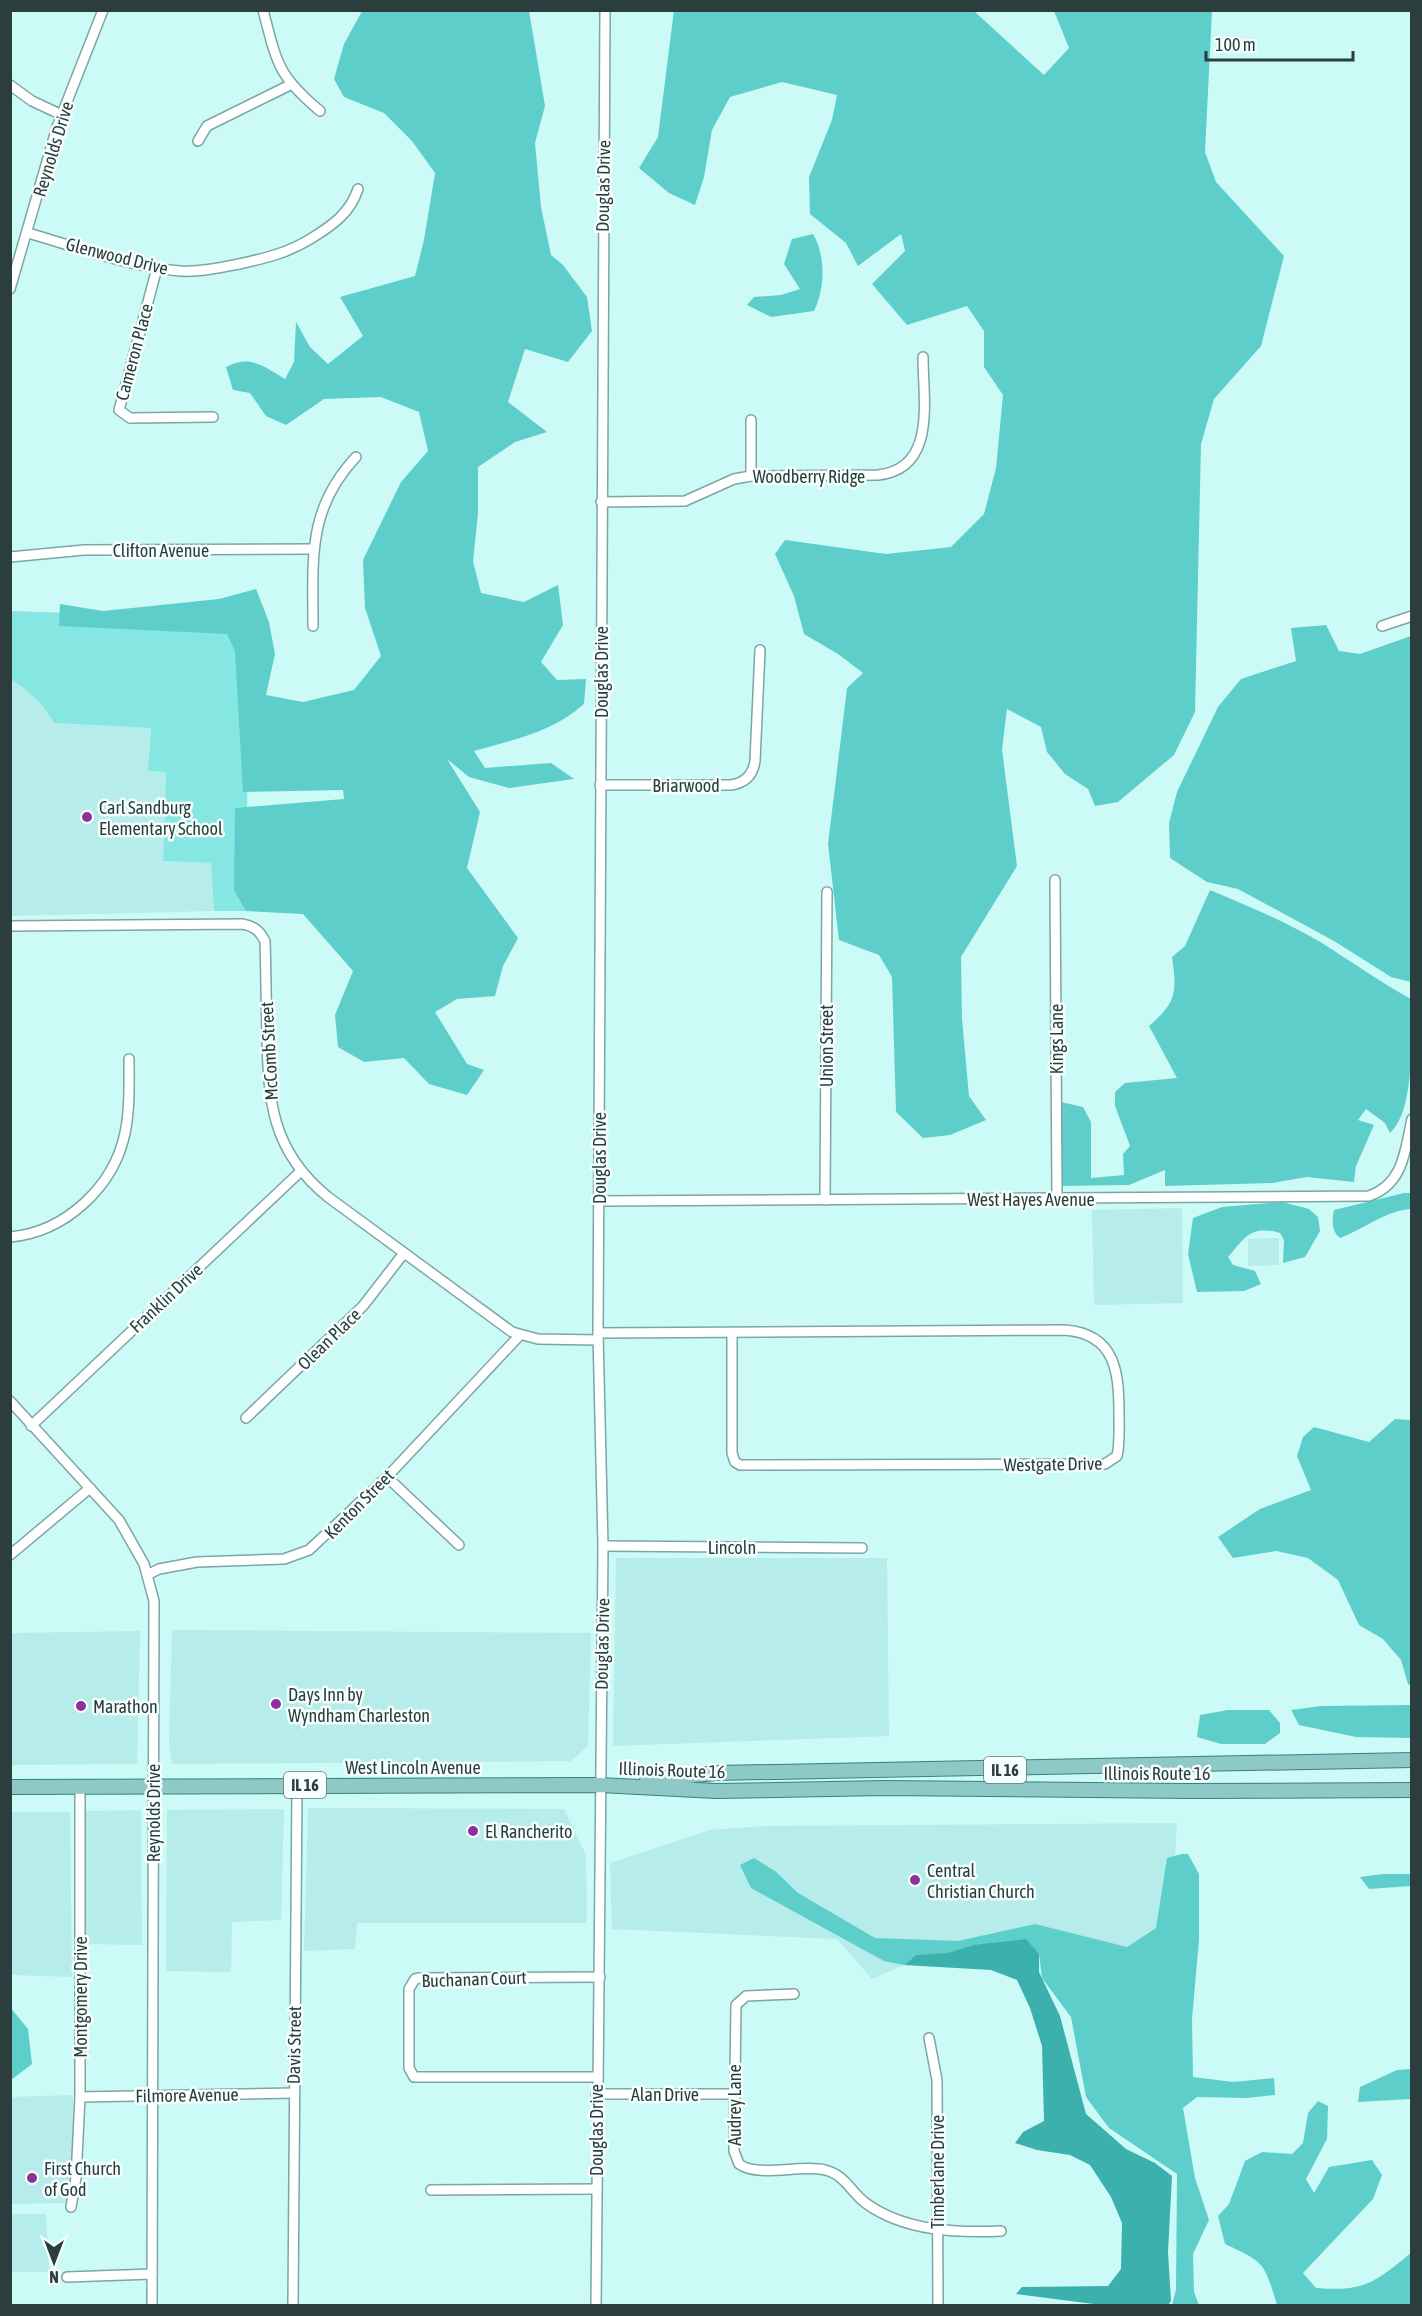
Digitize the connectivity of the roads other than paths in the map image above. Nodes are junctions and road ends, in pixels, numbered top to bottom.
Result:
1 (103, 10) edge
2 (263, 10) edge
3 (605, 10) edge
4 (290, 85) junction
5 (10, 86) edge
6 (320, 111) dead end
7 (62, 115) junction
8 (198, 141) dead end
9 (358, 189) dead end
10 (28, 233) junction
11 (157, 268) junction
12 (10, 289) edge
13 (923, 357) dead end
14 (213, 417) dead end
15 (751, 420) dead end
16 (356, 457) dead end
17 (751, 476) junction
18 (602, 502) junction
19 (312, 549) junction
20 (10, 557) edge
21 (1412, 616) edge
22 (313, 626) dead end
23 (1382, 626) dead end
24 (760, 650) dead end
25 (600, 785) junction
26 (1055, 879) dead end
27 (826, 892) dead end
28 (10, 926) edge
29 (129, 1059) dead end
30 (1412, 1119) edge
31 (301, 1171) junction
32 (1057, 1198) junction
33 (825, 1200) junction
34 (599, 1201) junction
35 (10, 1237) edge
36 (404, 1253) junction
37 (732, 1332) junction
38 (520, 1335) junction
39 (598, 1336) junction
40 (10, 1401) edge
41 (246, 1418) dead end
42 (31, 1426) junction
43 (387, 1477) junction
44 (90, 1488) junction
45 (459, 1545) dead end
46 (603, 1546) junction
47 (862, 1548) dead end
48 (10, 1555) edge
49 (147, 1575) junction
50 (1412, 1760) edge
51 (297, 1785) junction
52 (600, 1785) junction
53 (80, 1786) junction
54 (153, 1786) junction
55 (10, 1787) edge
56 (1412, 1790) edge
57 (600, 1977) junction
58 (794, 1994) dead end
59 (929, 2038) dead end
60 (596, 2077) junction
61 (294, 2093) junction
62 (596, 2094) junction
63 (734, 2094) junction
64 (152, 2096) junction
65 (80, 2097) junction
66 (596, 2189) junction
67 (431, 2190) dead end
68 (71, 2207) dead end
69 (937, 2229) junction
70 (1001, 2231) dead end
71 (152, 2274) junction
72 (67, 2277) dead end
73 (152, 2306) edge
74 (292, 2306) edge
75 (596, 2306) edge
76 (938, 2306) edge

1 - 7 street, Reynolds Drive
2 - 4 street
3 - 18 street, Douglas Drive
4 - 6 street
4 - 8 street
5 - 7 street
7 - 10 street, Reynolds Drive
9 - 11 street, Glenwood Drive
10 - 11 street, Glenwood Drive
10 - 12 street, Reynolds Drive
11 - 14 street, Cameron Place
13 - 17 street, Woodberry Ridge
15 - 17 street
16 - 19 street
17 - 18 street, Woodberry Ridge
18 - 25 street, Douglas Drive
19 - 20 street, Clifton Avenue
19 - 22 street
21 - 23 street
24 - 25 street, Briarwood
25 - 34 street, Douglas Drive
26 - 32 street, Kings Lane
27 - 33 street, Union Street
28 - 31 street, McComb Street
29 - 35 street
30 - 32 street, West Hayes Avenue
31 - 36 street, McComb Street
31 - 42 street, Franklin Drive
32 - 33 street, West Hayes Avenue
33 - 34 street, West Hayes Avenue
34 - 39 street, Douglas Drive
36 - 38 street, McComb Street
36 - 41 street, Olean Place
37 - 37 street, Westgate Drive
37 - 39 street, Westgate Drive
38 - 39 street, McComb Street
38 - 43 street, Kenton Street
39 - 46 street, Douglas Drive
40 - 42 street, Reynolds Drive
42 - 44 street, Reynolds Drive
43 - 45 street
43 - 49 street, Kenton Street
44 - 48 street
44 - 49 street, Reynolds Drive
46 - 47 street, Lincoln
46 - 52 street, Douglas Drive
49 - 54 street, Reynolds Drive
50 - 52 main road, Illinois Route 16 / IL 16
51 - 52 main road, West Lincoln Avenue / IL 16
51 - 54 main road, West Lincoln Avenue / IL 16
51 - 61 street, Davis Street
52 - 56 main road, Illinois Route 16 / IL 16
52 - 57 street, Douglas Drive
53 - 54 main road, West Lincoln Avenue / IL 16
53 - 55 main road, West Lincoln Avenue / IL 16
53 - 65 street, Montgomery Drive
54 - 64 street, Reynolds Drive
57 - 60 street, Douglas Drive
57 - 60 street, Buchanan Court
58 - 63 street, Audrey Lane
59 - 69 street, Timberlane Drive
60 - 62 street, Douglas Drive
61 - 64 street, Filmore Avenue
61 - 74 street, Davis Street
62 - 63 street, Alan Drive
62 - 66 street, Douglas Drive
63 - 69 street, Audrey Lane
64 - 65 street, Filmore Avenue
64 - 71 street, Reynolds Drive
65 - 68 street, Montgomery Drive
66 - 67 street
66 - 75 street, Douglas Drive
69 - 70 street, Audrey Lane
69 - 76 street, Timberlane Drive
71 - 72 street
71 - 73 street, Reynolds Drive

